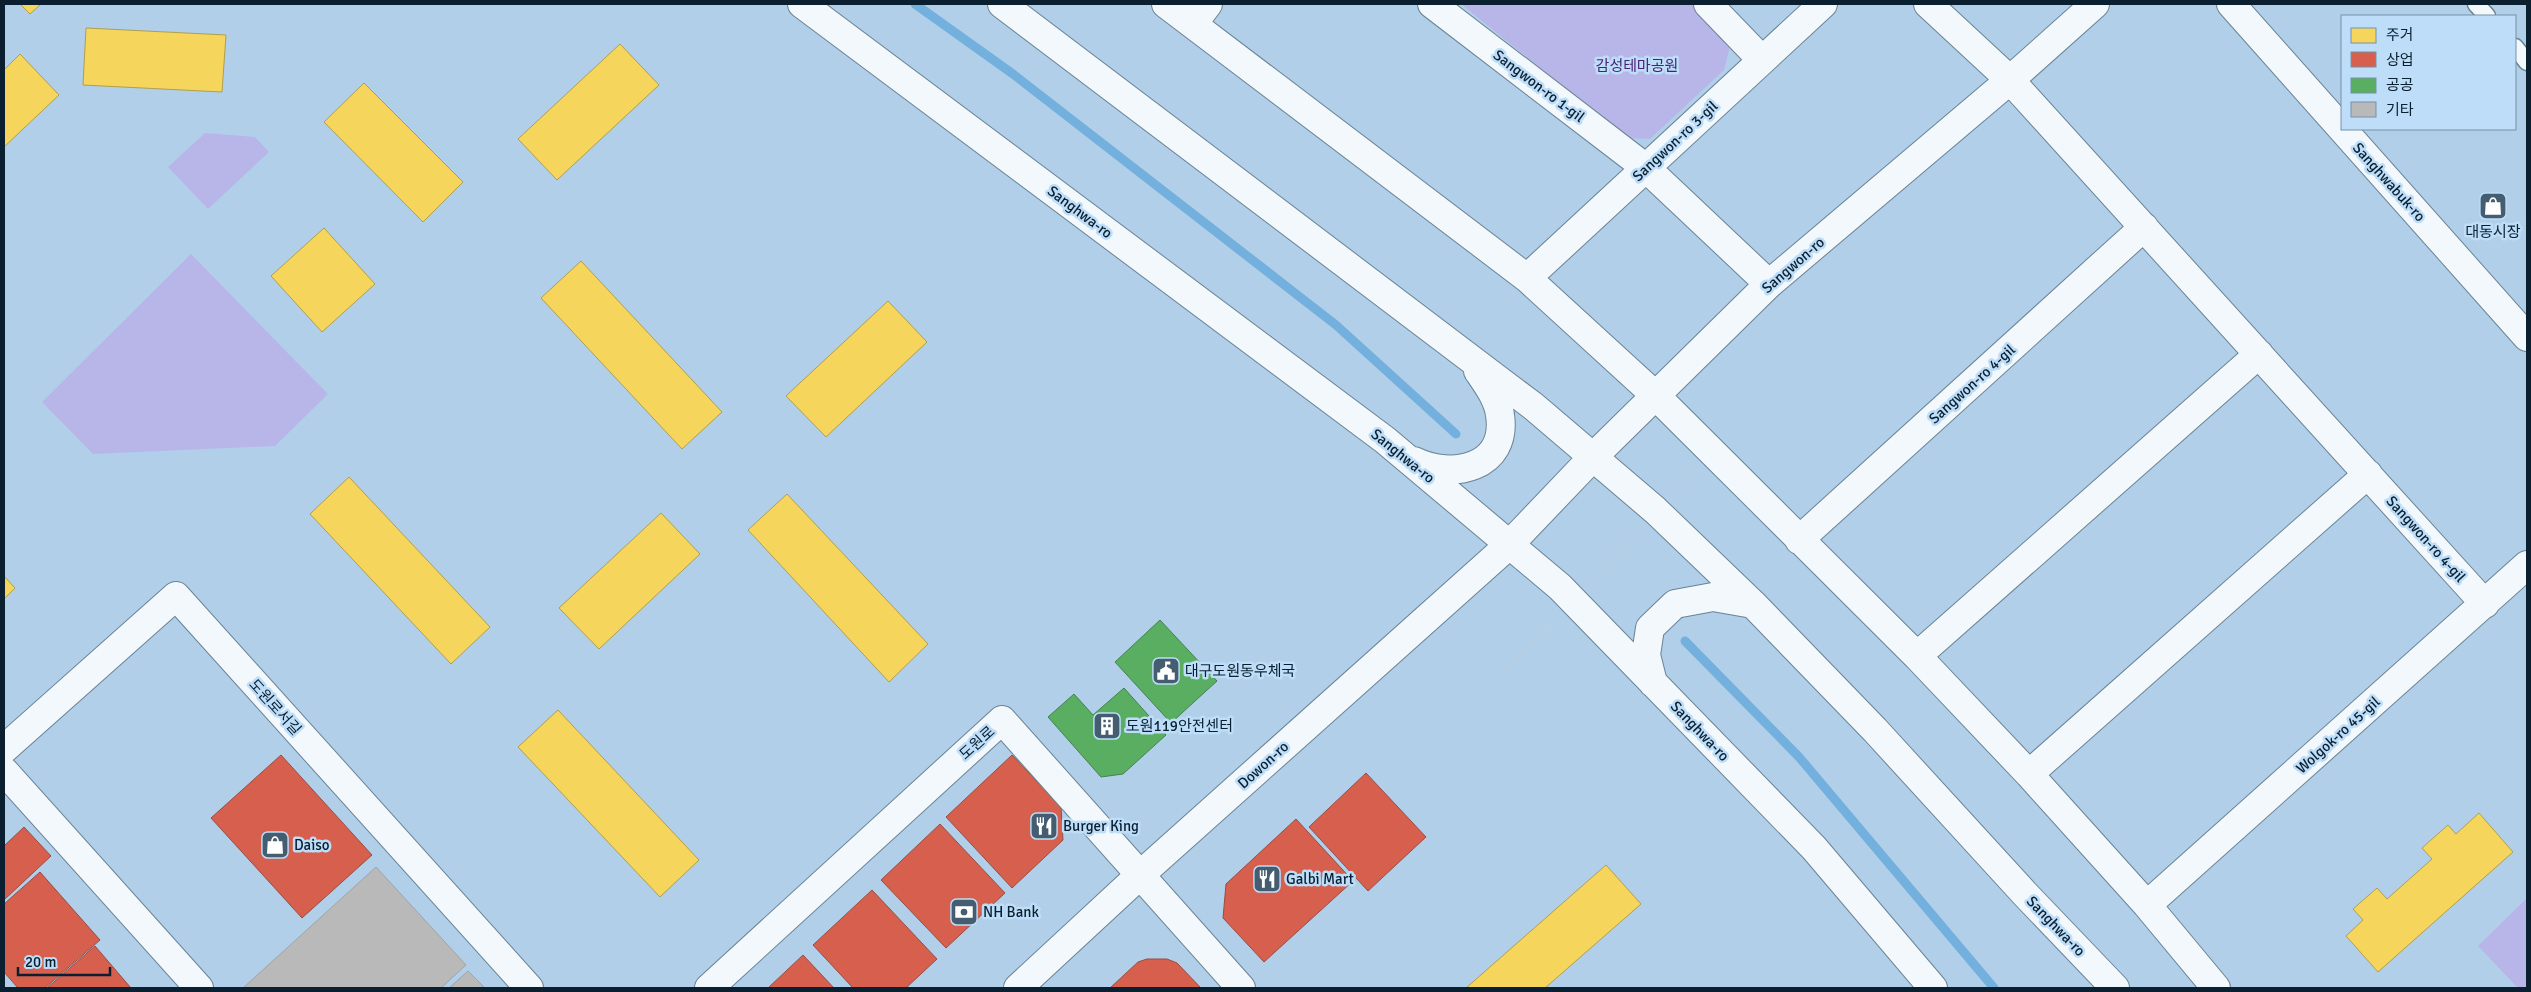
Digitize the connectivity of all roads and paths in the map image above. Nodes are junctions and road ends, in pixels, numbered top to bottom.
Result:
1 (802, 4) edge
2 (1002, 4) edge
3 (1166, 4) edge
4 (1432, 4) edge
5 (1708, 4) edge
6 (1823, 4) edge
7 (1928, 4) edge
8 (2095, 4) edge
9 (2231, 4) edge
10 (2476, 4) edge
11 (1201, 14) edge
12 (2486, 15) edge
13 (2516, 49) edge
14 (1762, 60) junction
15 (2527, 62) edge
16 (2010, 80) junction
17 (2341, 128) edge
18 (2343, 130) edge
19 (1646, 168) junction
20 (2144, 227) junction
21 (1527, 278) junction
22 (1769, 284) junction
23 (2527, 337) edge
24 (2259, 354) junction
25 (1470, 359) junction
26 (1656, 396) junction
27 (1710, 451) junction
28 (1404, 456) junction
29 (1593, 457) junction
30 (2368, 474) junction
31 (1655, 510) junction
32 (1799, 540) junction
33 (1509, 545) junction
34 (2527, 565) edge
35 (1575, 601) junction
36 (1753, 604) junction
37 (2485, 604) junction
38 (1917, 656) junction
39 (1507, 669) dead end
40 (1653, 682) junction
41 (4, 749) edge
42 (4, 771) edge
43 (2029, 774) junction
44 (1140, 875) junction
45 (2147, 905) junction
46 (199, 988) edge
47 (529, 988) edge
48 (708, 988) edge
49 (1018, 988) edge
50 (1241, 988) edge
51 (1933, 988) edge
52 (2115, 988) edge
53 (2216, 988) edge

1 - 28 street, Sanghwa-ro
2 - 25 street, Sanghwa-ro
3 - 11 street
4 - 19 street, Sangwon-ro 1-gil
5 - 14 street
6 - 14 street, Sangwon-ro 3-gil
7 - 16 street
8 - 16 street, Sangwon-ro
9 - 17 street, Sanghwabuk-ro
10 - 12 lane
11 - 21 street
13 - 15 lane
14 - 19 street, Sangwon-ro 3-gil
16 - 20 street, Sangwon-ro 4-gil
16 - 22 street, Sangwon-ro
18 - 23 street, Sanghwabuk-ro
19 - 21 street, Sangwon-ro 3-gil
19 - 22 street, Sangwon-ro 1-gil
20 - 24 street, Sangwon-ro 4-gil
20 - 32 street, Sangwon-ro 4-gil
21 - 26 street
22 - 26 street, Sangwon-ro
24 - 30 street, Sangwon-ro 4-gil
24 - 38 street
25 - 28 street
25 - 29 street, Sanghwa-ro
26 - 27 street
26 - 29 street, Sangwon-ro
27 - 31 path
27 - 32 street
28 - 33 street, Sanghwa-ro
29 - 31 street, Sanghwa-ro
29 - 33 street, Sangwon-ro
30 - 37 street, Sangwon-ro 4-gil
30 - 43 street
31 - 35 path
31 - 36 street, Sanghwa-ro
32 - 38 street
33 - 35 street, Sanghwa-ro
33 - 44 street, Dowon-ro
34 - 37 street, Wolgok-ro 45-gil
35 - 39 path
35 - 40 street, Sanghwa-ro
36 - 40 street
36 - 52 street, Sanghwa-ro
37 - 45 street, Wolgok-ro 45-gil
38 - 43 street
40 - 51 street, Sanghwa-ro
41 - 47 street, 도원로서길
42 - 46 street
43 - 45 street
44 - 48 street, 도원로
44 - 49 street, Dowon-ro
44 - 50 street, 도원로
45 - 53 street

